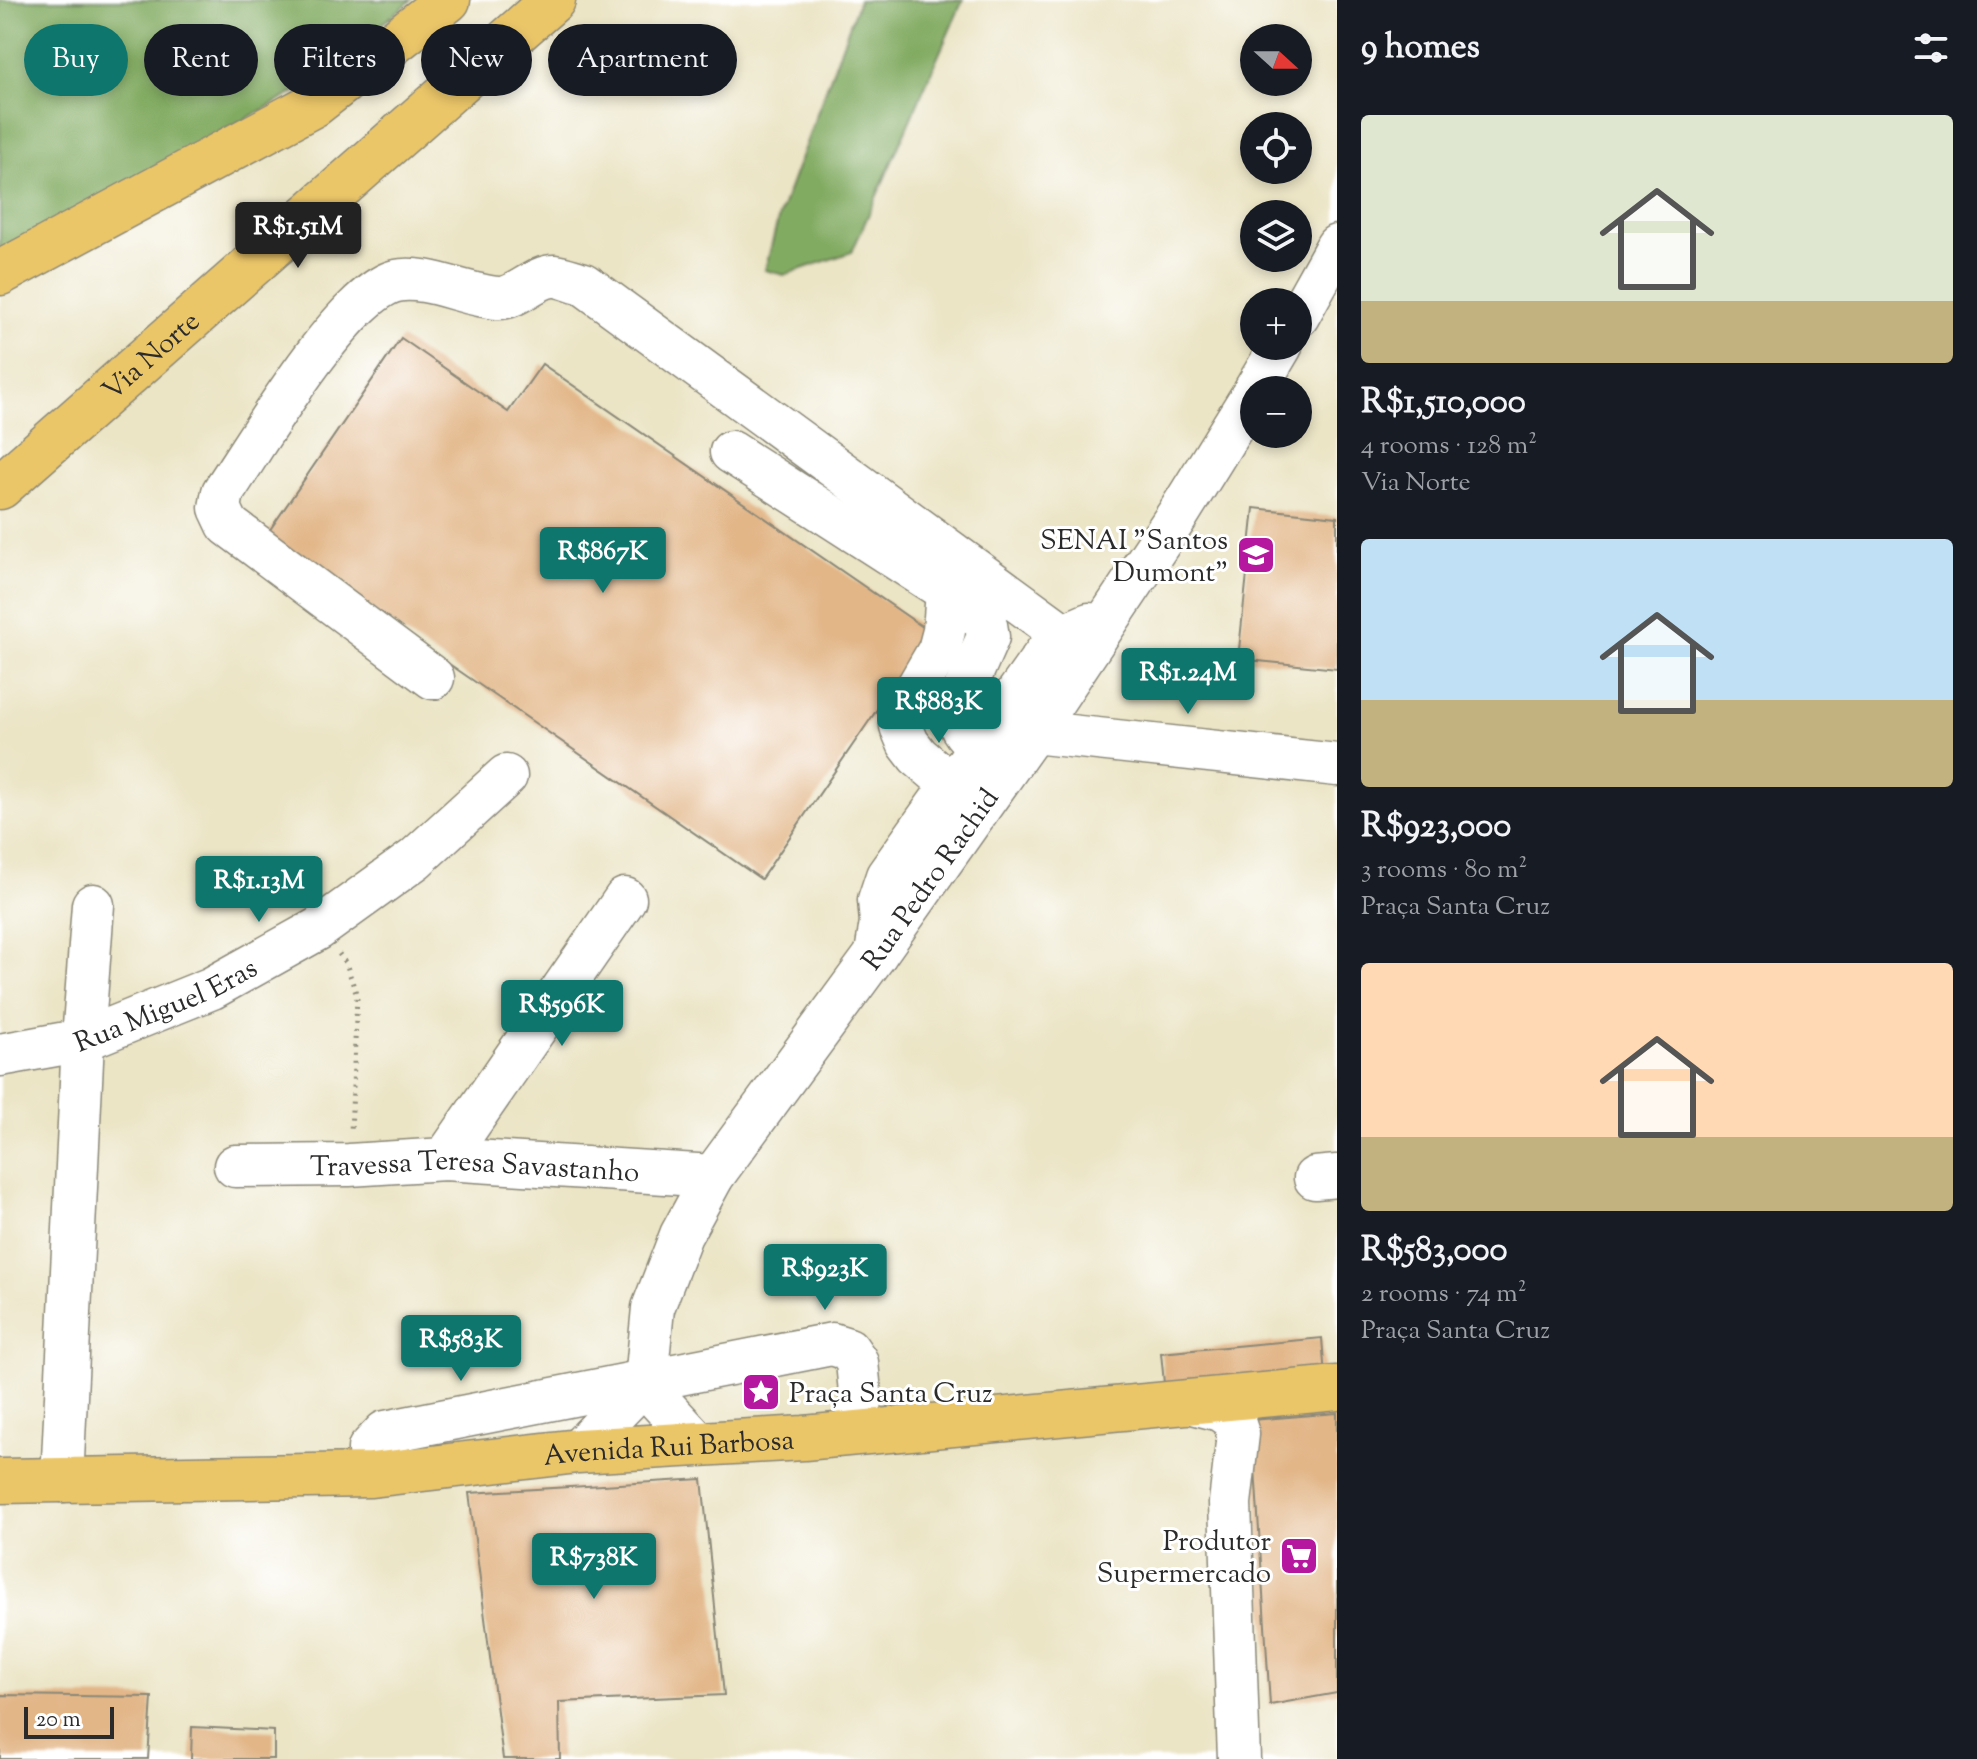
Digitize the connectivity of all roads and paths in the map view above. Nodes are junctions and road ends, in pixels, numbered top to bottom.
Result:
1 (448, 0) edge
2 (553, 0) edge
3 (1337, 246) edge
4 (0, 273) edge
5 (1312, 291) edge
6 (1240, 415) edge
7 (731, 452) dead end
8 (0, 487) edge
9 (959, 580) junction
10 (1109, 618) junction
11 (1064, 635) junction
12 (433, 678) dead end
13 (1033, 732) junction
14 (979, 746) junction
15 (1337, 765) edge
16 (506, 776) dead end
17 (952, 785) junction
18 (625, 899) dead end
19 (93, 905) dead end
20 (318, 929) junction
21 (876, 954) junction
22 (83, 1040) junction
23 (0, 1055) edge
24 (445, 1159) junction
25 (349, 1165) junction
26 (235, 1166) dead end
27 (713, 1176) junction
28 (646, 1381) junction
29 (1337, 1388) edge
30 (1189, 1402) junction
31 (846, 1434) junction
32 (698, 1443) junction
33 (578, 1451) junction
34 (371, 1475) junction
35 (0, 1481) edge
36 (62, 1481) junction
37 (1239, 1759) edge

1 - 4 main road
2 - 8 main road, Via Norte
3 - 5 street
6 - 10 street, Rua Pedro Rachid
7 - 9 street
9 - 11 street
9 - 12 street
9 - 14 street
9 - 17 street
10 - 11 street
10 - 13 street, Rua Pedro Rachid
11 - 14 street
13 - 15 street
13 - 21 street, Rua Pedro Rachid
14 - 17 street
16 - 20 street, Rua Miguel Eras
17 - 21 street
18 - 24 street
19 - 22 street
20 - 22 street, Rua Miguel Eras
20 - 25 path
21 - 27 street, Rua Pedro Rachid
22 - 23 street, Rua Miguel Eras
22 - 36 street
24 - 25 street, Travessa Teresa Savastanho
24 - 27 street, Travessa Teresa Savastanho
25 - 26 street, Travessa Teresa Savastanho
27 - 28 street, Rua Pedro Rachid
28 - 31 street
28 - 32 street
28 - 33 street
28 - 34 street
29 - 30 main road, Avenida Rui Barbosa
30 - 31 main road, Avenida Rui Barbosa
30 - 37 street
31 - 32 main road, Avenida Rui Barbosa
32 - 33 main road, Avenida Rui Barbosa
33 - 34 main road, Avenida Rui Barbosa
34 - 36 main road, Avenida Rui Barbosa
35 - 36 main road, Avenida Rui Barbosa

